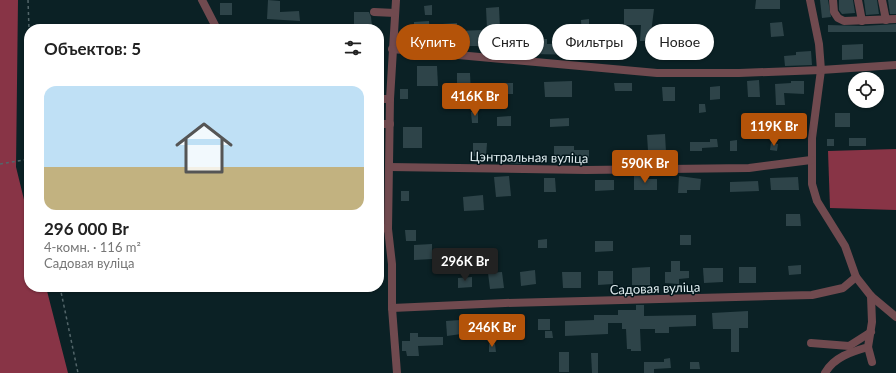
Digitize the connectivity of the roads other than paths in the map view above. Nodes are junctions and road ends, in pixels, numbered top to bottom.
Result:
1 (202, 0) edge
2 (396, 0) edge
3 (810, 0) edge
4 (832, 0) edge
5 (858, 0) edge
6 (882, 0) edge
7 (374, 12) dead end
8 (395, 13) junction
9 (886, 20) junction
10 (896, 20) edge
11 (862, 21) junction
12 (214, 24) edge
13 (392, 49) junction
14 (896, 65) edge
15 (821, 70) junction
16 (384, 99) edge
17 (390, 99) junction
18 (384, 124) edge
19 (390, 124) junction
20 (811, 160) junction
21 (389, 167) junction
22 (384, 228) edge
23 (388, 228) junction
24 (856, 277) junction
25 (871, 296) junction
26 (392, 308) junction
27 (896, 316) edge
28 (871, 332) junction
29 (811, 343) dead end
30 (868, 347) junction
31 (872, 362) dead end
32 (397, 373) edge
33 (825, 373) edge

1 - 12 street
2 - 8 street
3 - 15 street
4 - 11 street
5 - 11 street
6 - 9 street
7 - 8 street
8 - 13 street
9 - 10 street
9 - 11 street
13 - 15 street
13 - 17 street
14 - 15 street
15 - 20 street
16 - 17 street
17 - 19 street
18 - 19 street
19 - 21 street
20 - 21 street, Цэнтральная вуліца
20 - 24 street
21 - 23 street
22 - 23 street
23 - 26 street
24 - 25 street
24 - 26 street, Садовая вуліца
25 - 27 street
25 - 28 street
26 - 32 street
28 - 29 street
28 - 30 street
30 - 31 street
30 - 33 street

